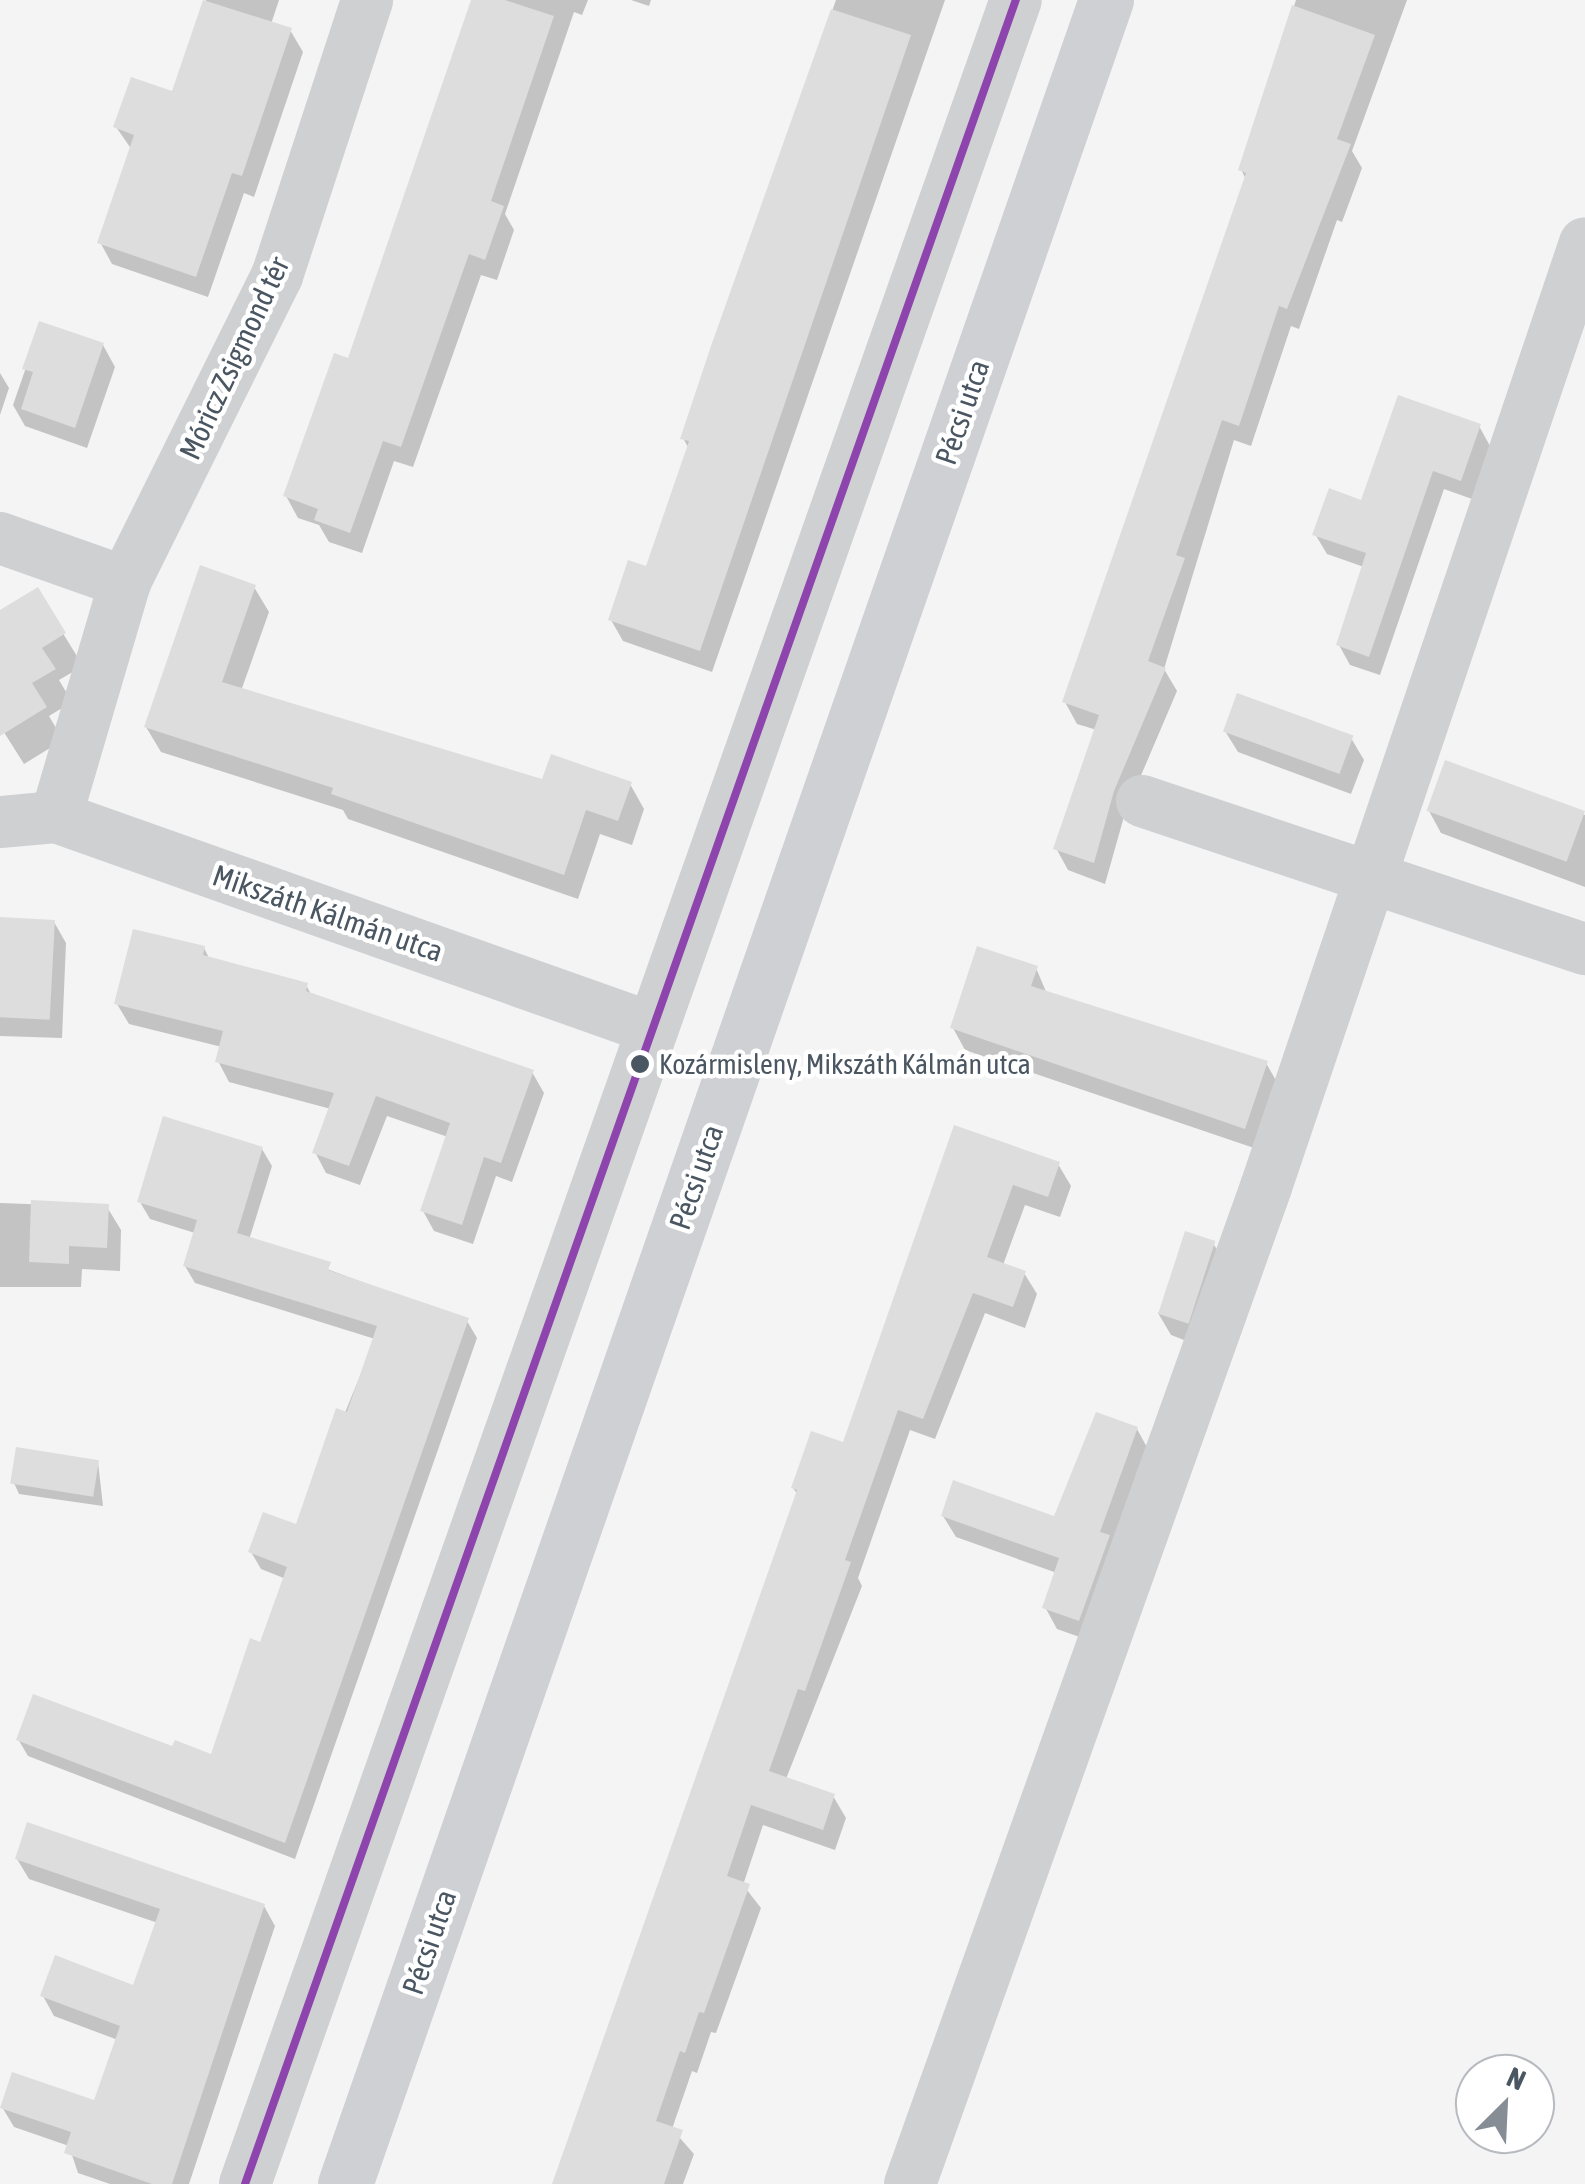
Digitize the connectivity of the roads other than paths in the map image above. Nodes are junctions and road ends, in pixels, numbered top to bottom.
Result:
1 (366, 0) edge
2 (1016, 0) edge
3 (1106, 0) edge
4 (1585, 243) edge
5 (0, 538) edge
6 (125, 582) junction
7 (1142, 801) dead end
8 (56, 818) junction
9 (0, 822) edge
10 (1370, 876) junction
11 (1585, 949) edge
12 (652, 1028) junction
13 (245, 2184) edge
14 (345, 2184) edge
15 (910, 2184) edge

1 - 6 street, Móricz Zsigmond tér
2 - 12 street
3 - 14 main road, Pécsi utca
4 - 10 street
5 - 6 street
6 - 8 street, Móricz Zsigmond tér
7 - 10 street
8 - 9 street, Mikszáth Kálmán utca
8 - 12 street, Mikszáth Kálmán utca
10 - 11 street
10 - 15 street
12 - 13 street

